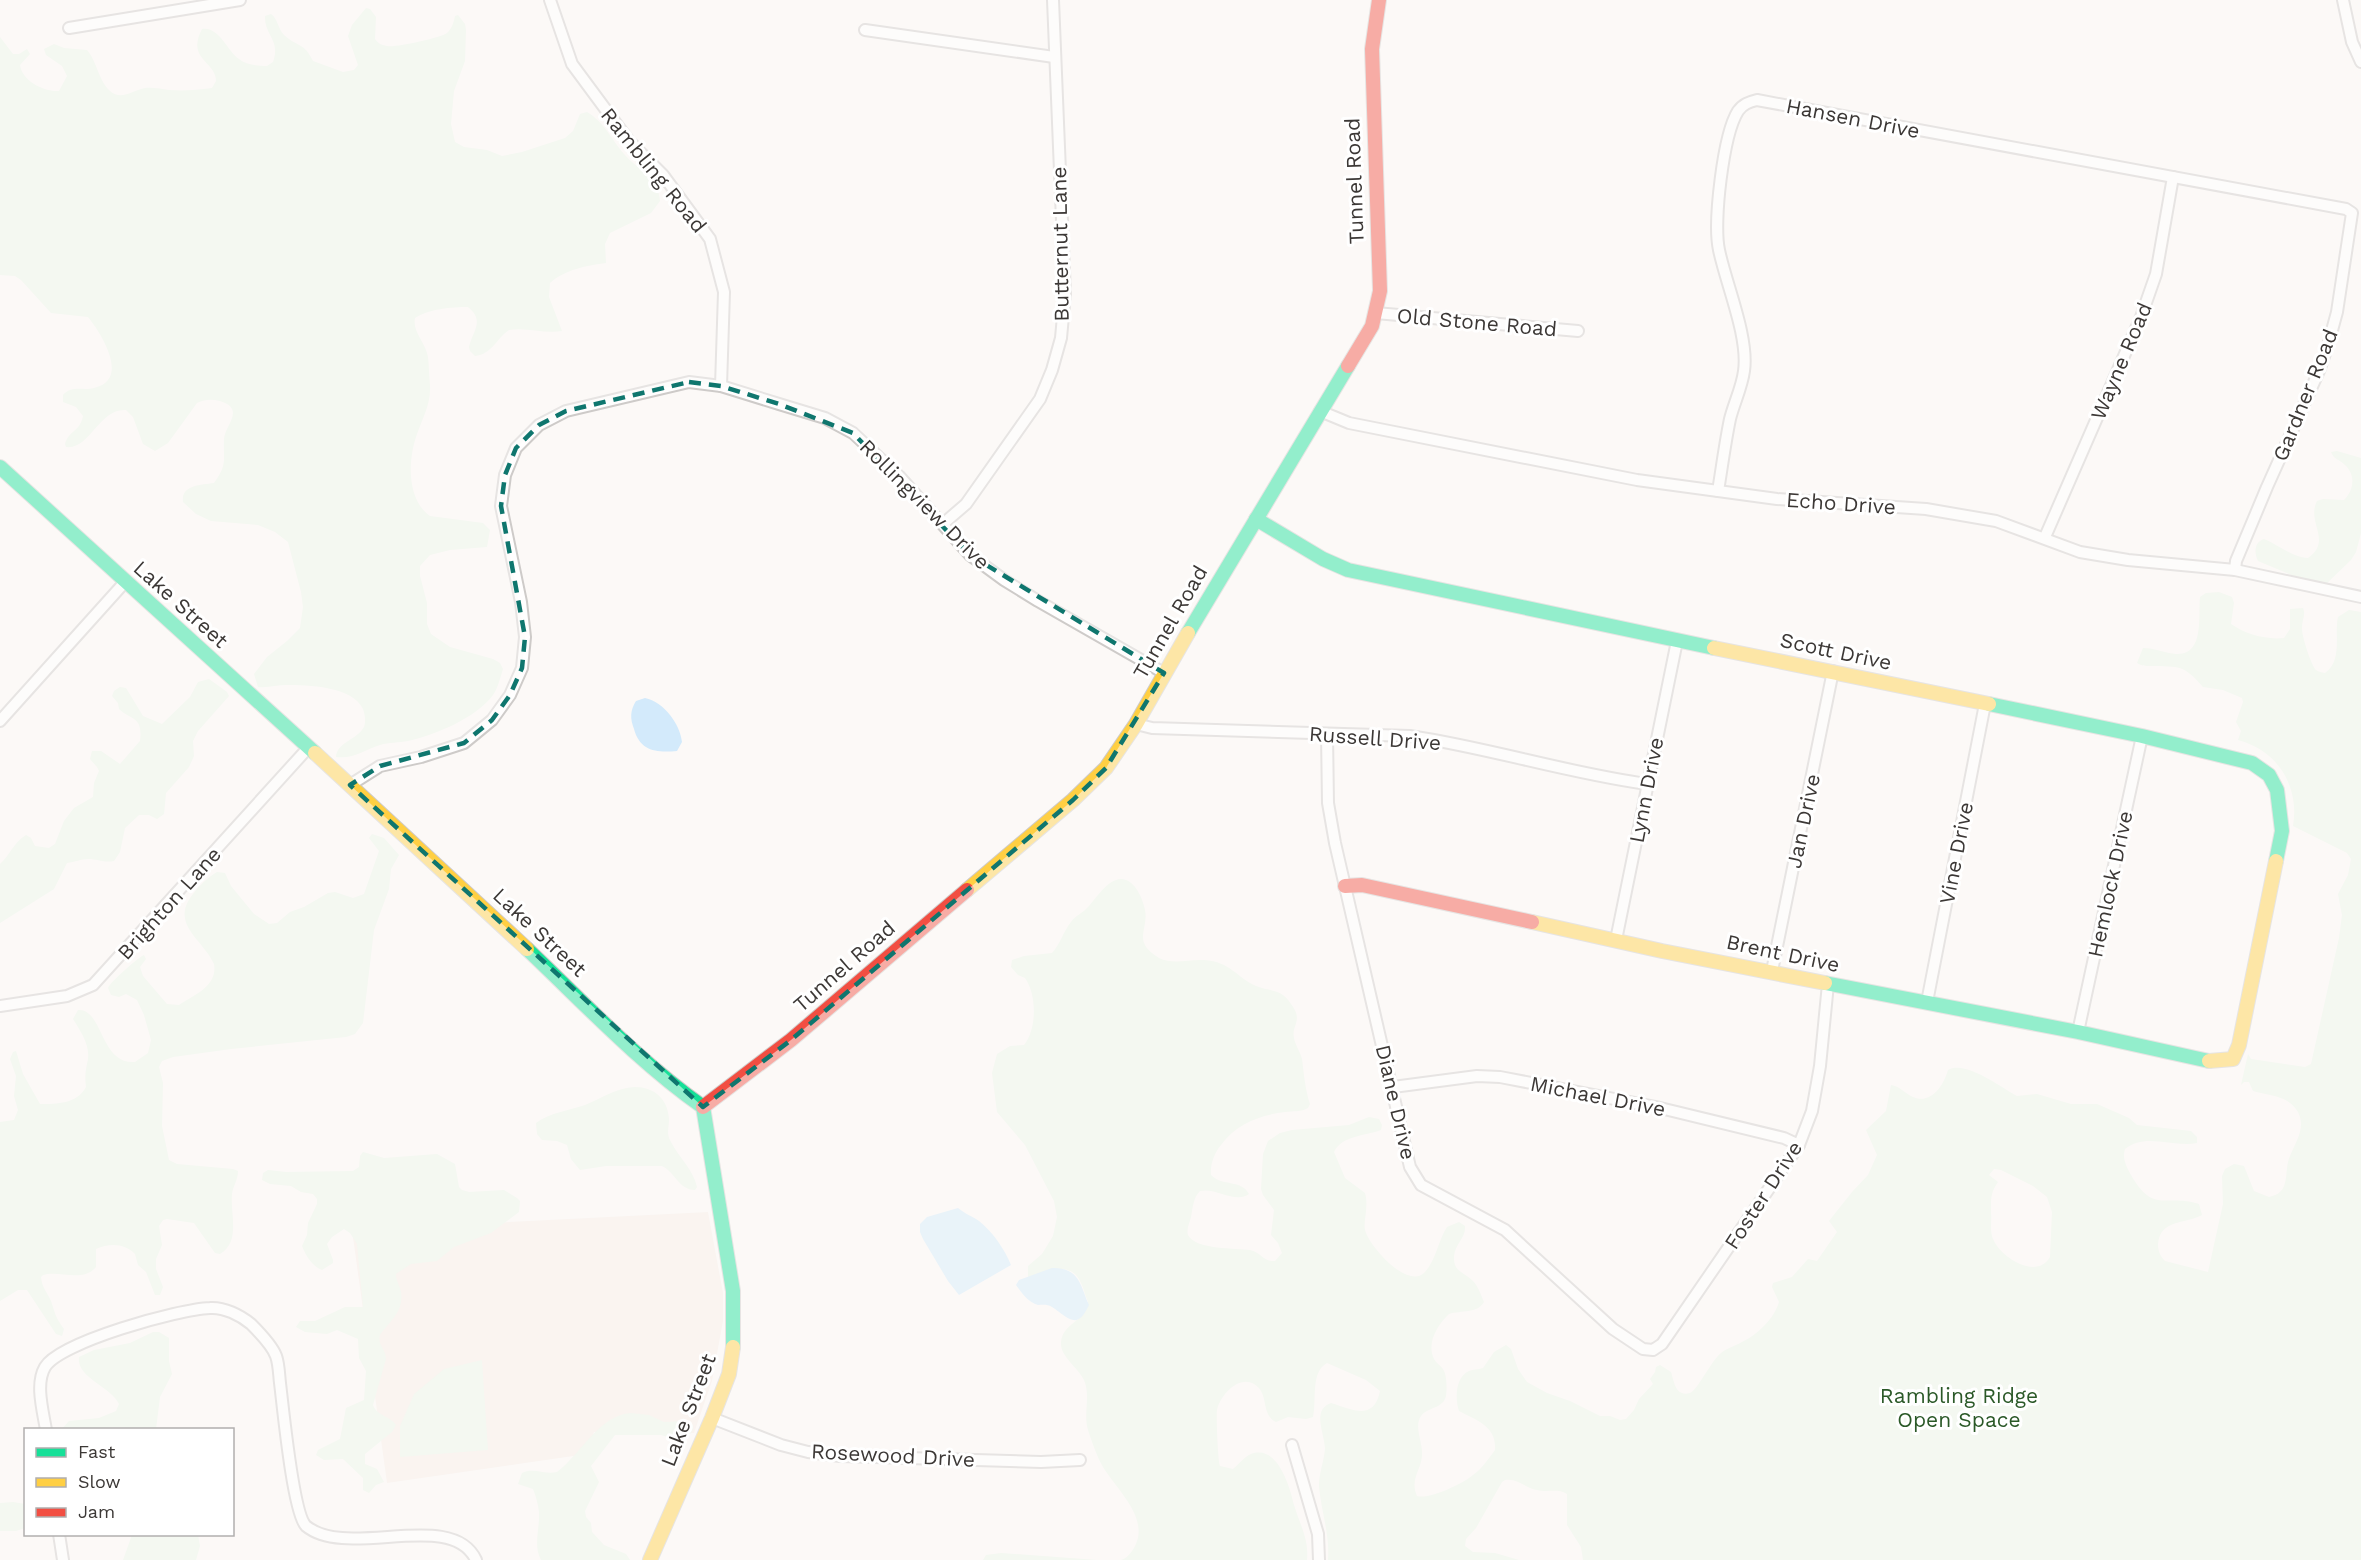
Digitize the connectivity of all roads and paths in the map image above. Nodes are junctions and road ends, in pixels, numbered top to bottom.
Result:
1 (240, 0) edge
2 (550, 0) edge
3 (1053, 0) edge
4 (1379, 0) edge
5 (2343, 0) edge
6 (69, 28) dead end
7 (865, 30) dead end
8 (1054, 57) junction
9 (2361, 62) edge
10 (2173, 177) junction
11 (2352, 213) joint
12 (1376, 313) junction
13 (1578, 331) dead end
14 (721, 386) junction
15 (1320, 411) junction
16 (0, 467) edge
17 (1719, 491) junction
18 (1256, 519) junction
19 (944, 523) junction
20 (2045, 537) junction
21 (2235, 570) junction
22 (125, 582) junction
23 (2361, 597) edge
24 (1677, 641) junction
25 (1833, 670) junction
26 (1164, 674) junction
27 (1985, 704) junction
28 (0, 721) edge
29 (1136, 724) junction
30 (1327, 734) junction
31 (2142, 736) junction
32 (308, 748) junction
33 (1647, 784) junction
34 (350, 785) junction
35 (1345, 886) junction
36 (1616, 940) junction
37 (1772, 971) junction
38 (1828, 984) junction
39 (1927, 1002) junction
40 (0, 1006) edge
41 (2078, 1032) junction
42 (2214, 1062) joint
43 (1393, 1087) junction
44 (703, 1107) junction
45 (1799, 1145) junction
46 (1653, 1350) joint
47 (712, 1418) junction
48 (46, 1428) edge
49 (1292, 1444) dead end
50 (1080, 1461) dead end
51 (60, 1536) edge
52 (63, 1560) edge
53 (476, 1560) edge
54 (650, 1560) edge
55 (1318, 1560) edge

1 - 6 street
2 - 14 street, Rambling Road
3 - 8 street, Butternut Lane
4 - 12 street, Tunnel Road
5 - 9 street
7 - 8 street
8 - 19 street, Butternut Lane
10 - 11 street, Hansen Drive
10 - 17 street, Hansen Drive
10 - 20 street, Wayne Road
11 - 21 street, Gardner Road
12 - 13 street, Old Stone Road
12 - 15 street, Tunnel Road
14 - 19 street, Rollingview Drive
14 - 34 street, Rollingview Drive
15 - 17 street, Echo Drive
15 - 18 street, Tunnel Road
16 - 22 street, Lake Street
17 - 20 street, Echo Drive
18 - 24 street, Scott Drive
18 - 26 street, Tunnel Road
19 - 26 street, Rollingview Drive
20 - 21 street, Echo Drive
21 - 23 street, Echo Drive
22 - 28 street
22 - 32 street, Lake Street
24 - 25 street, Scott Drive
24 - 33 street, Lynn Drive
25 - 27 street, Scott Drive
25 - 37 street, Jan Drive
26 - 29 street, Tunnel Road
27 - 31 street, Scott Drive
27 - 39 street, Vine Drive
29 - 30 street, Russell Drive
29 - 44 street, Tunnel Road
30 - 33 street, Russell Drive
30 - 35 street, Diane Drive
31 - 41 street, Hemlock Drive
31 - 42 street, Scott Drive
32 - 34 street, Lake Street
32 - 40 street, Brighton Lane
33 - 36 street, Lynn Drive
34 - 44 street, Lake Street
35 - 36 street, Brent Drive
35 - 43 street, Diane Drive
36 - 37 street, Brent Drive
37 - 38 street, Brent Drive
38 - 39 street, Brent Drive
38 - 45 street, Foster Drive
39 - 41 street, Brent Drive
41 - 42 street, Brent Drive
43 - 45 street, Michael Drive
43 - 46 street, Diane Drive
44 - 47 street, Lake Street
45 - 46 street, Foster Drive
47 - 50 street, Rosewood Drive
47 - 54 street, Lake Street
48 - 53 street
49 - 55 street
51 - 52 street

